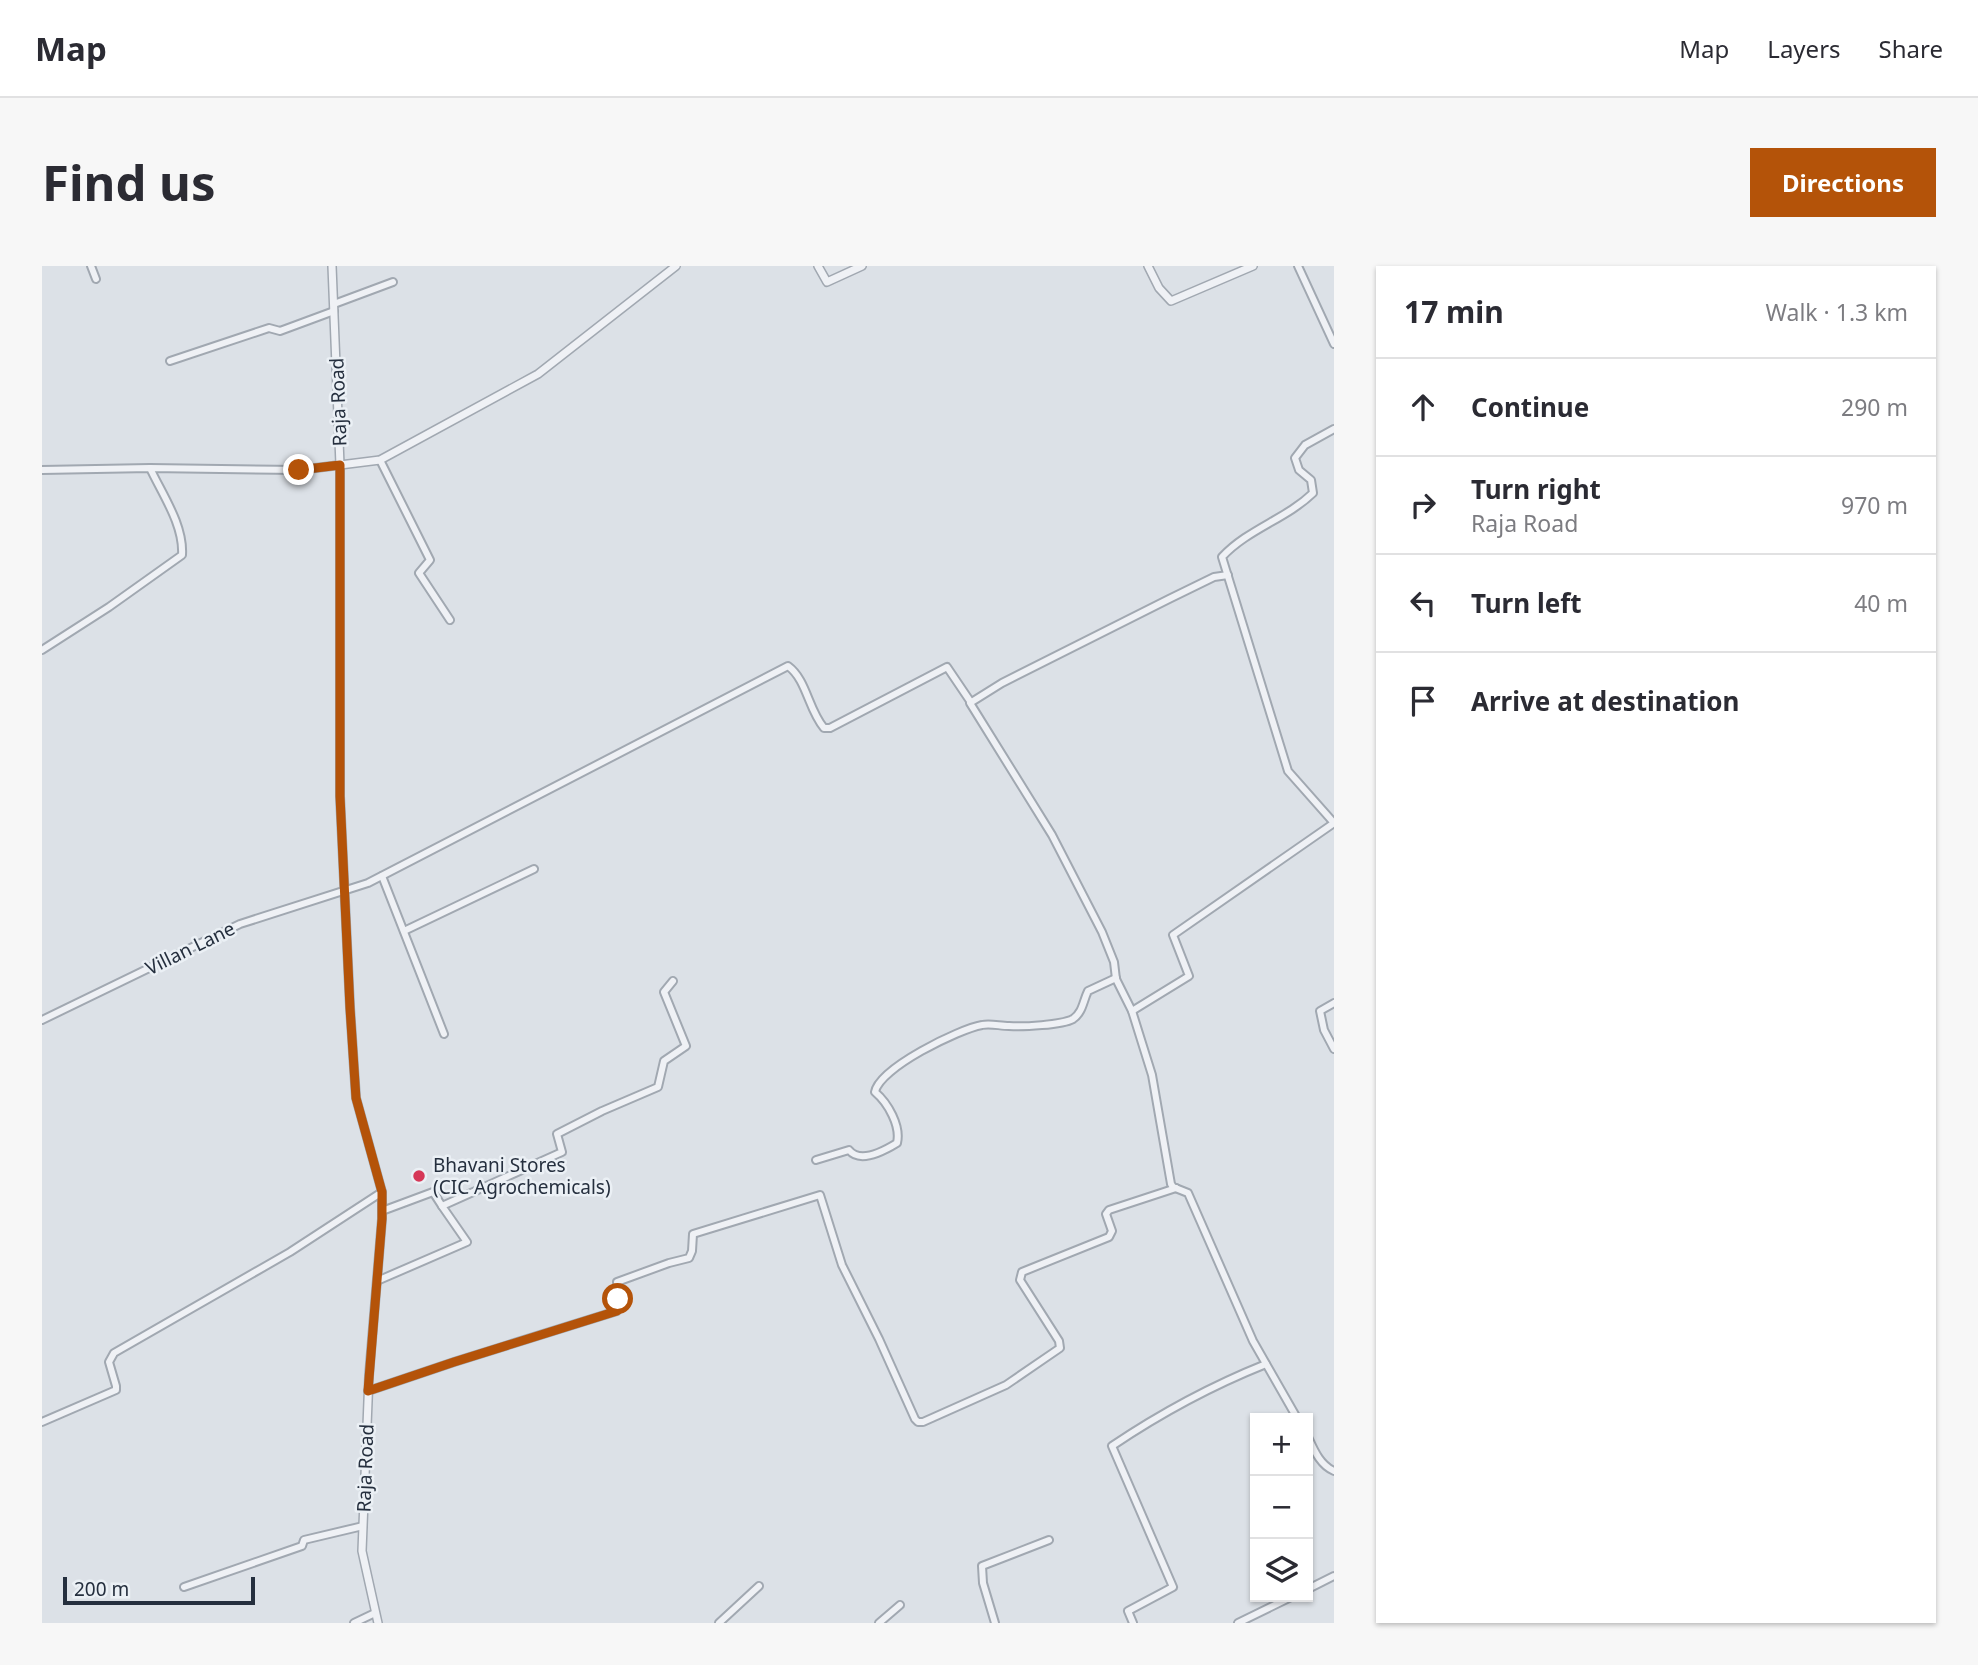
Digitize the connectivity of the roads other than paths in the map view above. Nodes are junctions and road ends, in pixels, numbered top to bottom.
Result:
1 (91, 266) edge
2 (332, 266) edge
3 (677, 266) edge
4 (818, 266) edge
5 (862, 266) edge
6 (1148, 266) edge
7 (1253, 266) edge
8 (1298, 266) edge
9 (96, 279) dead end
10 (393, 282) dead end
11 (334, 307) junction
12 (1334, 344) edge
13 (170, 361) dead end
14 (1334, 429) edge
15 (380, 460) junction
16 (340, 465) junction
17 (150, 468) junction
18 (42, 470) edge
19 (1228, 575) junction
20 (450, 620) dead end
21 (42, 650) edge
22 (970, 701) junction
23 (1333, 819) edge
24 (534, 869) dead end
25 (382, 876) junction
26 (345, 892) junction
27 (404, 930) junction
28 (1116, 978) junction
29 (673, 981) dead end
30 (1334, 1003) edge
31 (1132, 1011) junction
32 (42, 1020) edge
33 (444, 1034) dead end
34 (1334, 1049) edge
35 (816, 1160) dead end
36 (1176, 1188) junction
37 (382, 1192) junction
38 (442, 1206) junction
39 (382, 1211) junction
40 (377, 1281) junction
41 (1266, 1364) junction
42 (368, 1391) junction
43 (1294, 1413) edge
44 (42, 1422) edge
45 (1313, 1447) edge
46 (1334, 1471) edge
47 (363, 1526) junction
48 (1049, 1540) dead end
49 (1334, 1576) edge
50 (759, 1586) dead end
51 (1313, 1586) edge
52 (184, 1587) dead end
53 (1281, 1602) edge
54 (900, 1605) dead end
55 (375, 1613) junction
56 (354, 1623) edge
57 (378, 1623) edge
58 (719, 1623) edge
59 (878, 1623) edge
60 (995, 1623) edge
61 (1133, 1623) edge
62 (1238, 1623) edge

1 - 9 street
2 - 11 street, Raja Road
3 - 15 street
4 - 5 street
6 - 7 street
8 - 12 street
10 - 11 street
11 - 13 street
11 - 16 street, Raja Road
14 - 19 street
15 - 16 street
15 - 20 street
16 - 17 street
16 - 26 street, Raja Road
17 - 18 street
17 - 21 street
19 - 22 street
19 - 23 street
22 - 25 street, Villan Lane
22 - 28 street
23 - 31 street
24 - 27 street
25 - 26 street, Villan Lane
25 - 27 street
26 - 32 street, Villan Lane
26 - 37 street, Raja Road
27 - 33 street
28 - 31 street
28 - 35 street
29 - 38 street
30 - 34 street
31 - 36 street
36 - 41 street
36 - 42 street
37 - 39 street, Raja Road
37 - 44 street
38 - 39 street
38 - 40 street
39 - 40 street, Raja Road
40 - 42 street, Raja Road
41 - 43 street
41 - 61 street
42 - 47 street, Raja Road
45 - 46 street
47 - 52 street
47 - 55 street, Raja Road
48 - 60 street
49 - 51 street
50 - 58 street
53 - 62 street
54 - 59 street
55 - 56 street
55 - 57 street, Raja Road

